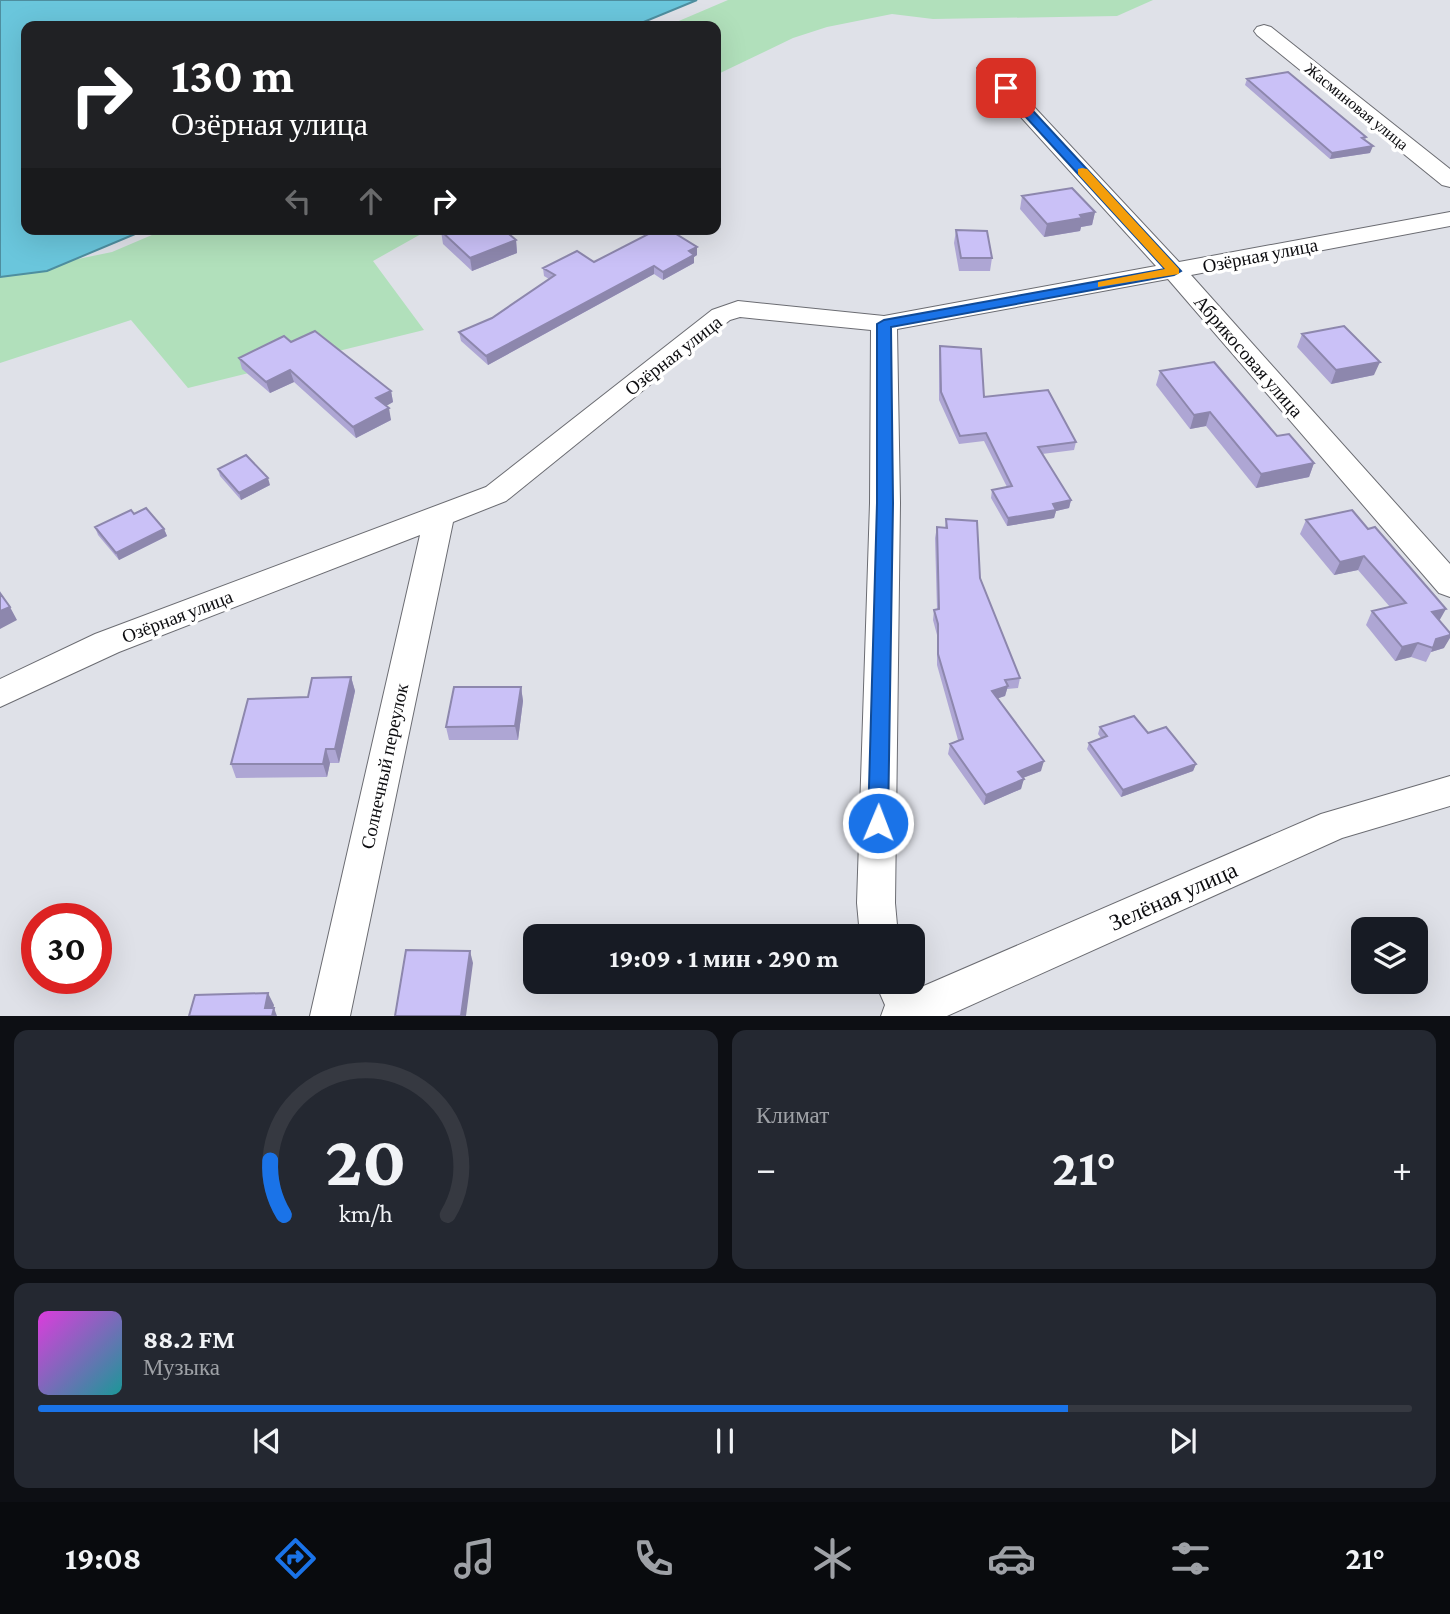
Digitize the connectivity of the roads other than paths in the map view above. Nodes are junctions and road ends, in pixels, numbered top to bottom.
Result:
1 (1264, 31) dead end
2 (987, 68) dead end
3 (1450, 180) edge
4 (1450, 219) edge
5 (1174, 271) junction
6 (884, 324) junction
7 (439, 516) junction
8 (1450, 585) edge
9 (0, 694) edge
10 (1450, 791) edge
11 (878, 924) edge
12 (902, 1003) edge
13 (330, 1016) edge

1 - 3 street, Жасминовая улица
2 - 5 street, Абрикосовая улица
4 - 5 street, Озёрная улица
5 - 6 street, Озёрная улица
5 - 8 street, Абрикосовая улица
6 - 7 street, Озёрная улица
6 - 11 street
7 - 9 street, Озёрная улица
7 - 13 street, Солнечный переулок
10 - 12 street, Зелёная улица

